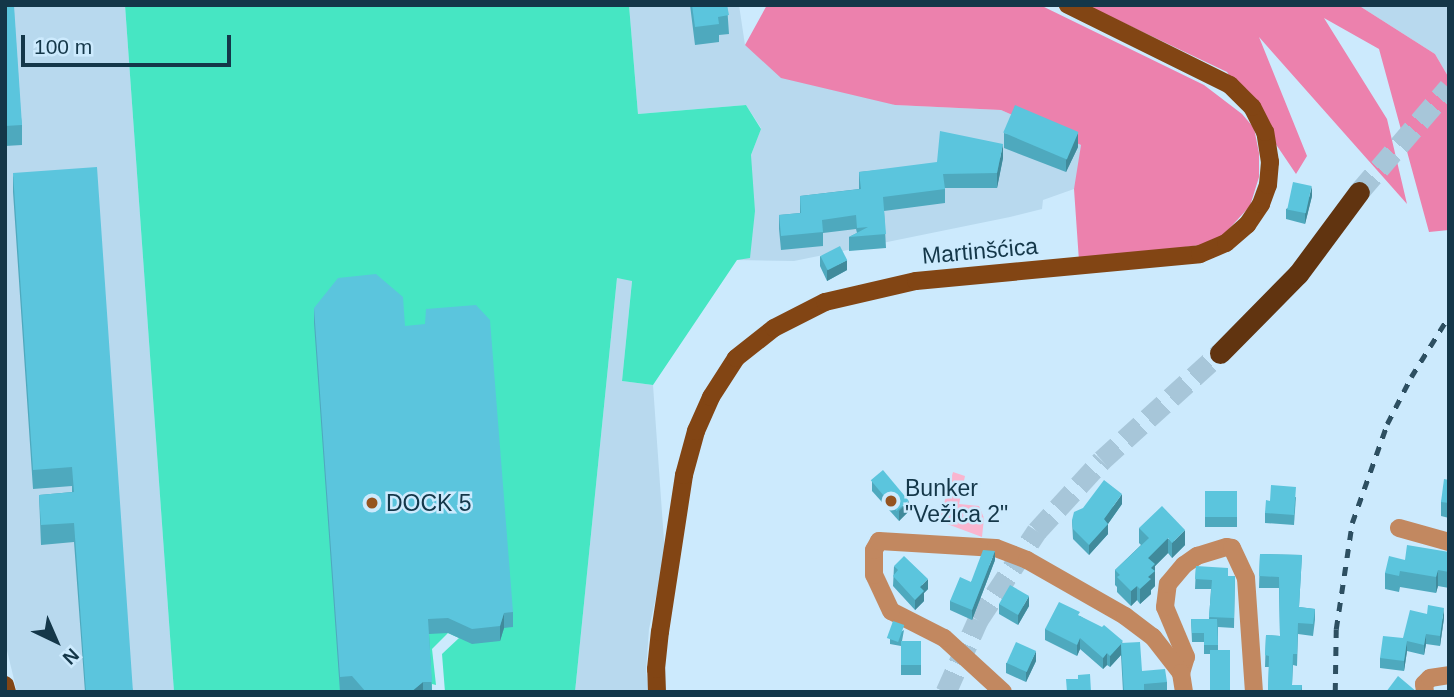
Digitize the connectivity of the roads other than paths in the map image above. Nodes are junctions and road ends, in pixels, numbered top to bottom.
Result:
1 (1068, 5) edge
2 (1359, 192) tunnel mouth
3 (1220, 353) tunnel mouth
4 (1399, 528) dead end
5 (1449, 542) edge
6 (1181, 673) junction
7 (1449, 675) edge
8 (5, 685) edge
9 (7, 692) edge
10 (657, 692) edge
11 (1003, 692) edge
12 (1184, 692) edge
13 (1254, 692) edge
14 (1425, 692) edge

1 - 10 main road, Martinšćica
2 - 3 highway
4 - 5 street
6 - 11 street
6 - 12 street
6 - 13 street
7 - 14 street
8 - 9 main road

